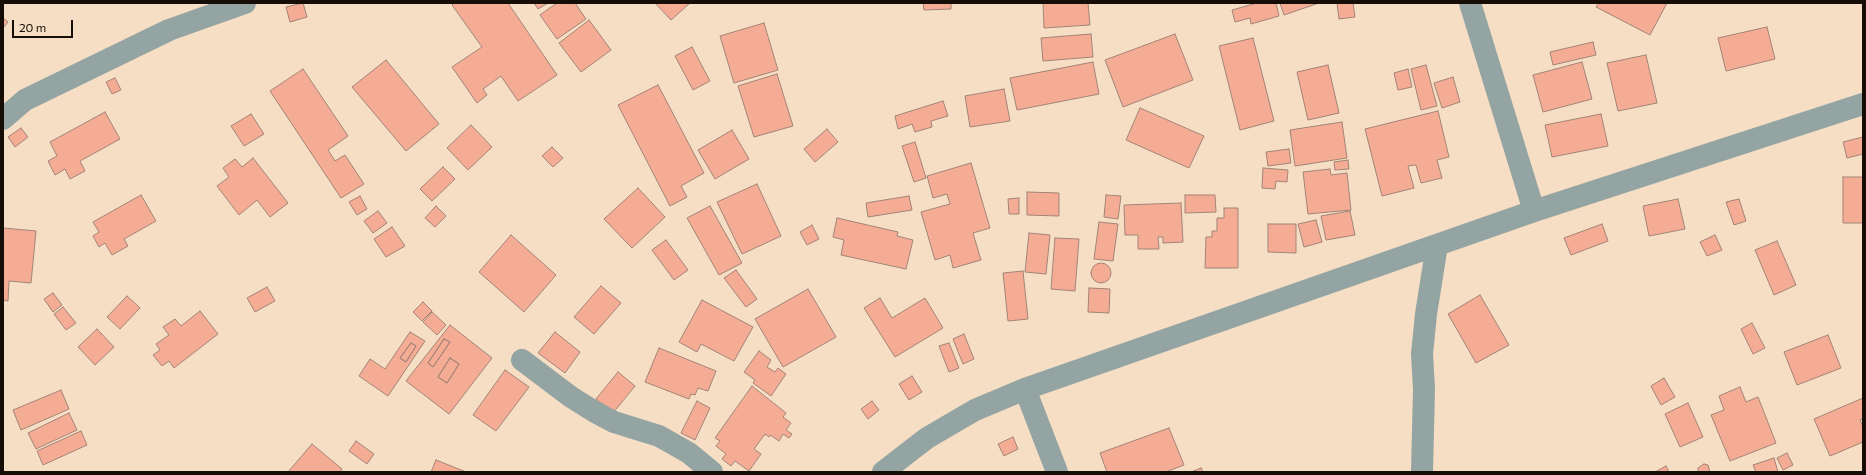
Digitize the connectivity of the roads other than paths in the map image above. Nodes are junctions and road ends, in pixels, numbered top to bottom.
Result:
1 (245, 3) edge
2 (1470, 3) edge
3 (1863, 104) edge
4 (3, 119) edge
5 (1534, 211) junction
6 (1437, 245) junction
7 (522, 360) dead end
8 (1025, 389) junction
9 (712, 472) edge
10 (883, 472) edge
11 (1057, 472) edge
12 (1422, 472) edge

1 - 4 street
2 - 5 street
3 - 5 street
5 - 6 street
6 - 8 street
6 - 12 street
7 - 9 street
8 - 10 street
8 - 11 street

